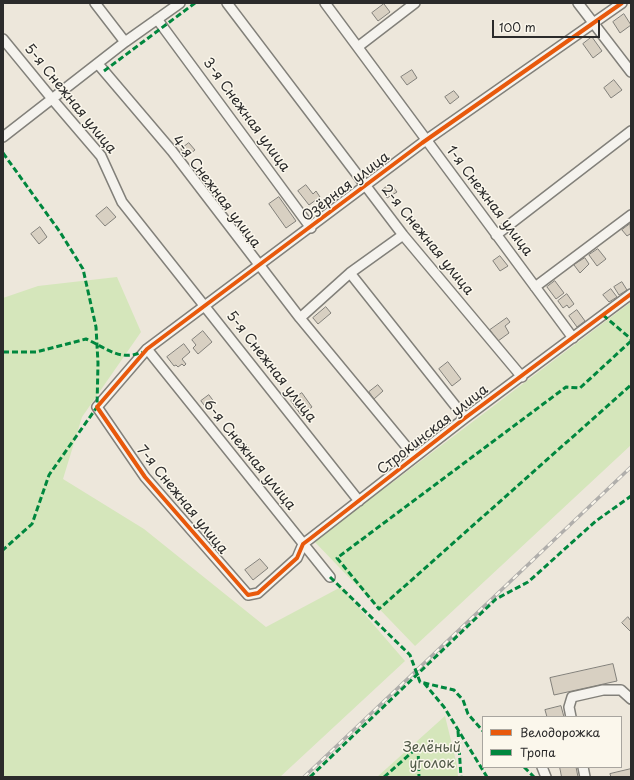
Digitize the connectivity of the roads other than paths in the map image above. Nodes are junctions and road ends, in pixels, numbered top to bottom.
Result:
1 (95, 3) edge
2 (180, 3) edge
3 (228, 3) edge
4 (325, 3) edge
5 (415, 3) edge
6 (578, 3) edge
7 (622, 3) edge
8 (157, 19) junction
9 (593, 22) junction
10 (3, 39) edge
11 (125, 42) junction
12 (359, 46) junction
13 (98, 64) junction
14 (631, 72) edge
15 (53, 100) junction
16 (631, 132) edge
17 (3, 137) edge
18 (426, 140) junction
19 (365, 186) junction
20 (631, 215) edge
21 (311, 228) junction
22 (403, 235) junction
23 (496, 235) junction
24 (258, 266) junction
25 (350, 273) junction
26 (535, 287) junction
27 (631, 294) edge
28 (205, 306) junction
29 (300, 318) junction
30 (573, 338) junction
31 (147, 350) junction
32 (522, 376) junction
33 (97, 407) joint
34 (465, 418) junction
35 (416, 457) junction
36 (360, 501) junction
37 (303, 544) junction
38 (330, 577) dead end
39 (258, 593) joint
40 (631, 700) edge
41 (571, 716) edge

1 - 11 street
2 - 8 street
3 - 19 street, 2-я Снежная улица
4 - 12 street, 1-я Снежная улица
5 - 12 street
6 - 9 street
7 - 9 street, Озёрная улица
8 - 11 street
8 - 21 street, 3-я Снежная улица
9 - 14 street
9 - 18 street, Озёрная улица
10 - 15 street, 5-я Снежная улица
11 - 13 street
12 - 18 street, 1-я Снежная улица
13 - 15 street
13 - 24 street, 4-я Снежная улица
15 - 17 street
15 - 28 street, 5-я Снежная улица
16 - 23 street
18 - 19 street, Озёрная улица
18 - 23 street, 1-я Снежная улица
19 - 21 street, Озёрная улица
19 - 22 street, 2-я Снежная улица
20 - 26 street
21 - 24 street, Озёрная улица
22 - 25 street
22 - 32 street, 2-я Снежная улица
23 - 26 street, 1-я Снежная улица
24 - 28 street, Озёрная улица
24 - 29 street, 4-я Снежная улица
25 - 29 street
25 - 34 street
26 - 30 street, 1-я Снежная улица
27 - 30 street, Строкинская улица
28 - 31 street, Озёрная улица
28 - 36 street, 5-я Снежная улица
29 - 35 street, 4-я Снежная улица
30 - 32 street, Строкинская улица
31 - 33 street, Озёрная улица
31 - 37 street, 6-я Снежная улица
32 - 34 street, Строкинская улица
33 - 39 street, 7-я Снежная улица
34 - 35 street, Строкинская улица
35 - 36 street, Строкинская улица
36 - 37 street, Строкинская улица
37 - 38 street, 6-я Снежная улица
37 - 39 street, Строкинская улица
40 - 41 street

